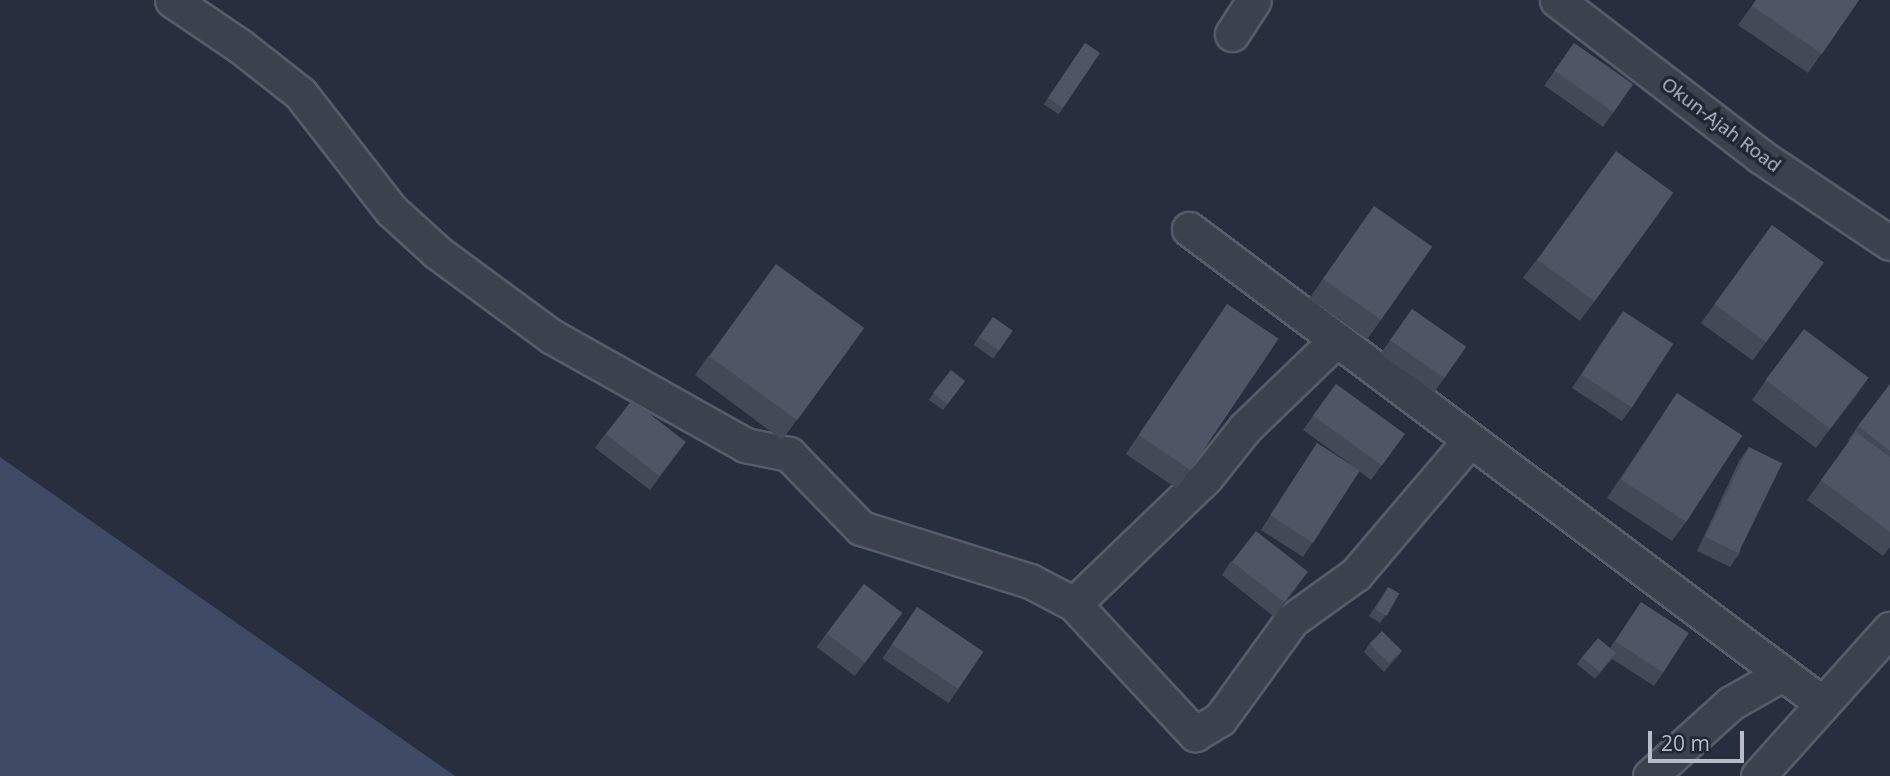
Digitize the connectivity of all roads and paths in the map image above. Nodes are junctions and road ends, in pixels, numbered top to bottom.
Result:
1 (172, 0) edge
2 (1254, 0) edge
3 (1557, 0) edge
4 (1233, 34) dead end
5 (1189, 229) dead end
6 (1890, 243) edge
7 (1336, 340) junction
8 (1470, 440) junction
9 (1074, 604) junction
10 (1890, 629) edge
11 (1782, 674) junction
12 (1822, 703) junction
13 (1650, 776) edge
14 (1758, 776) edge

1 - 9 street
2 - 4 street
3 - 6 street, Okun-Ajah Road
5 - 7 street
7 - 8 street
7 - 9 street
8 - 9 street
8 - 11 street
10 - 12 street
11 - 12 street
11 - 13 street
12 - 14 street

